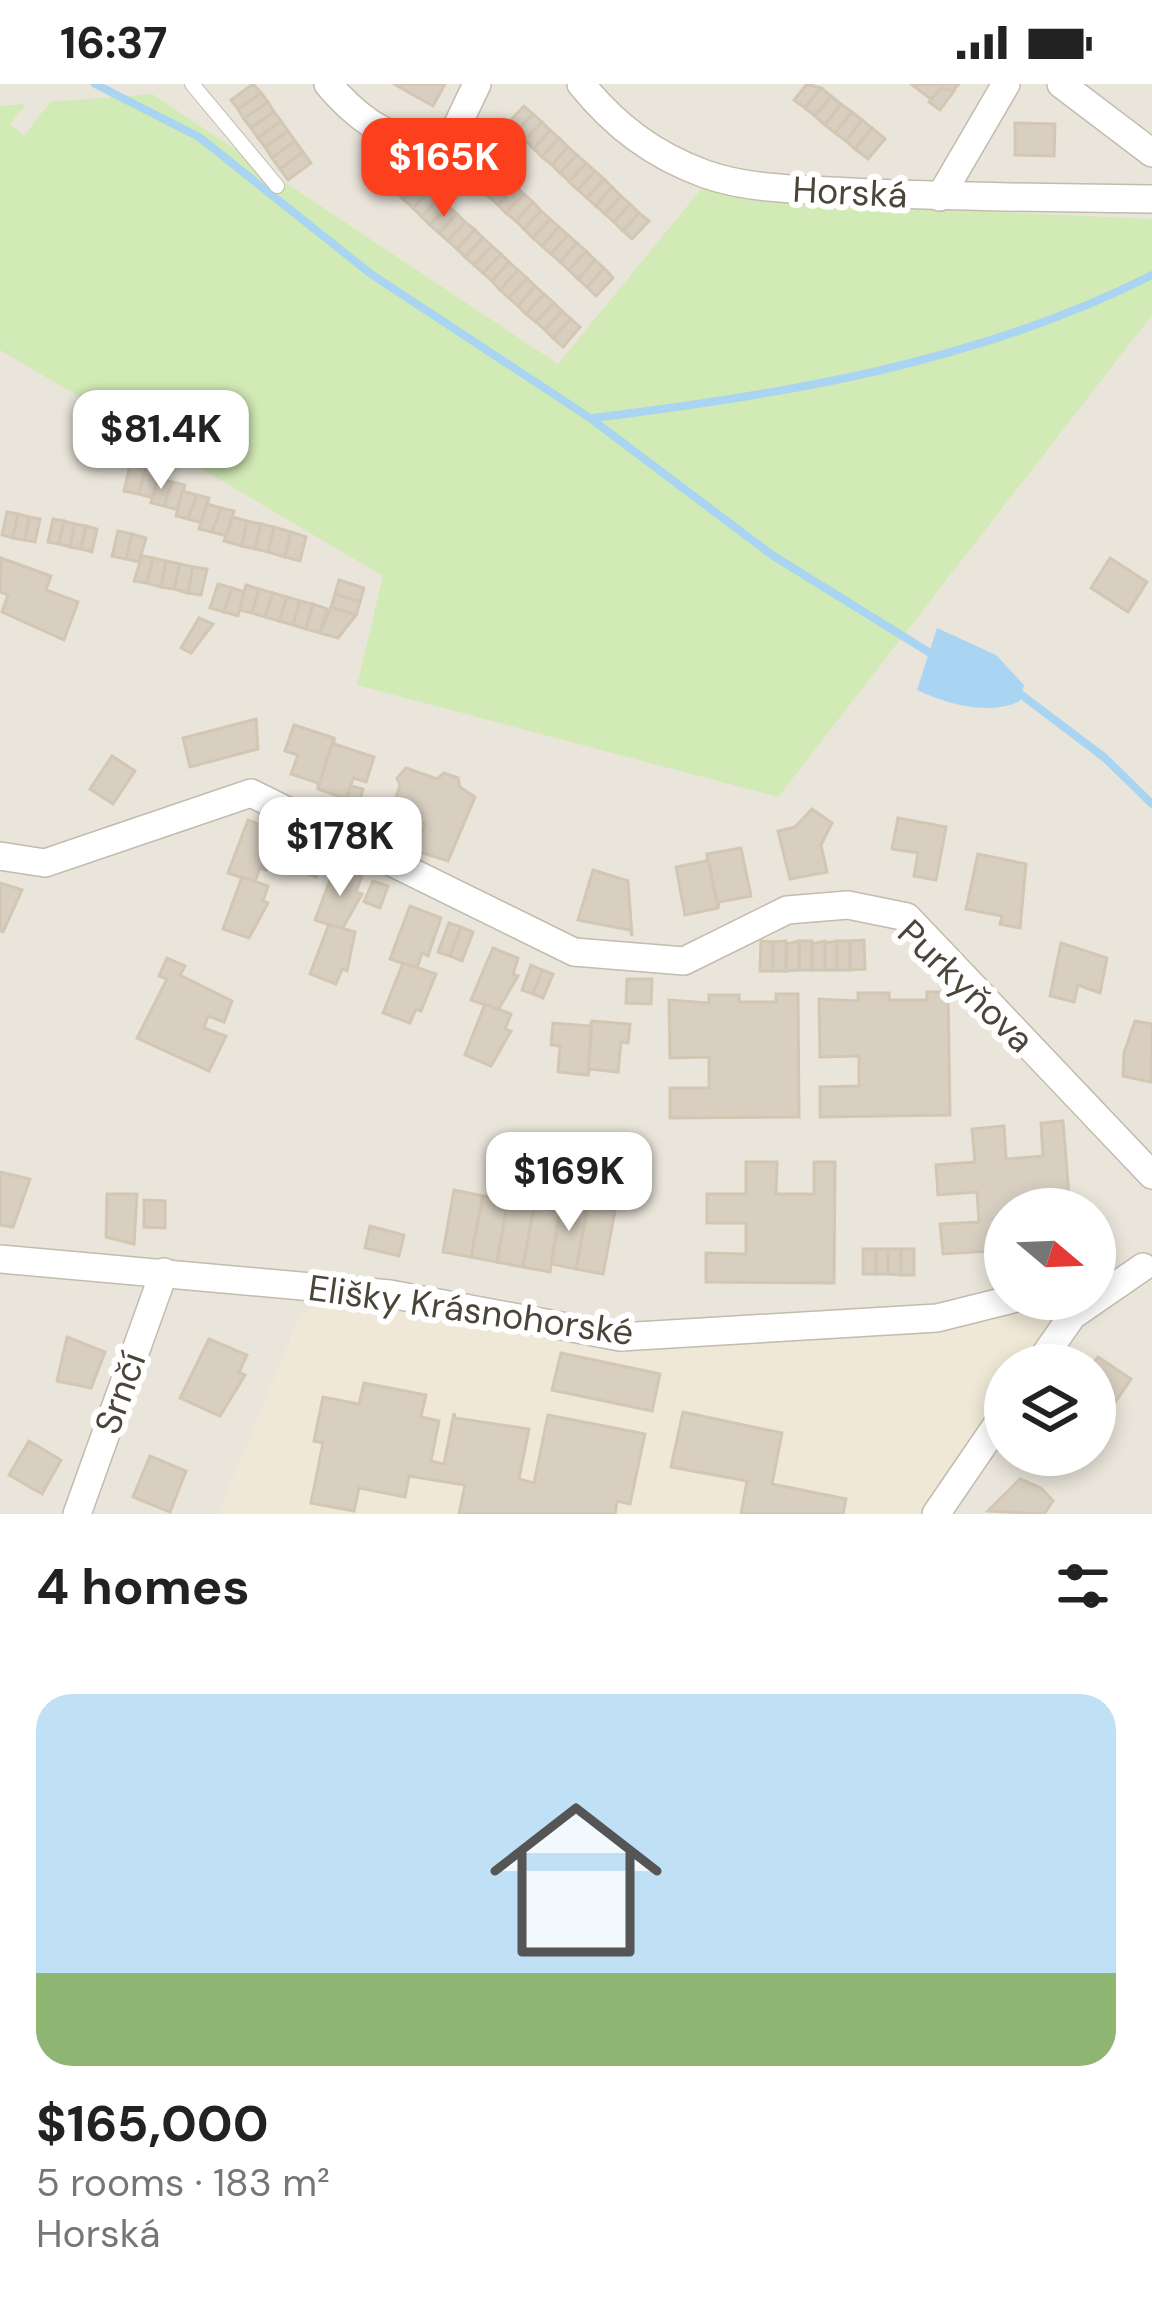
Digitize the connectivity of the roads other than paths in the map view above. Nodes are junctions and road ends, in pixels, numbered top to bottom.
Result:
1 (192, 84) edge
2 (328, 84) edge
3 (477, 84) edge
4 (581, 84) edge
5 (1006, 84) edge
6 (1061, 84) edge
7 (1152, 153) edge
8 (277, 186) dead end
9 (940, 196) junction
10 (1152, 199) edge
11 (0, 856) edge
12 (1152, 1175) edge
13 (0, 1259) edge
14 (1147, 1266) edge
15 (164, 1272) junction
16 (1116, 1274) edge
17 (984, 1306) edge
18 (1053, 1344) edge
19 (984, 1444) edge
20 (77, 1514) edge
21 (936, 1514) edge

1 - 8 lane
2 - 3 street
4 - 9 street, Horská
5 - 9 street
6 - 7 street
9 - 10 street, Horská
11 - 12 street, Purkyňova
13 - 15 street, Elišky Krásnohorské
14 - 16 street
14 - 18 street
15 - 17 street, Elišky Krásnohorské
15 - 20 street, Srnčí
19 - 21 street

